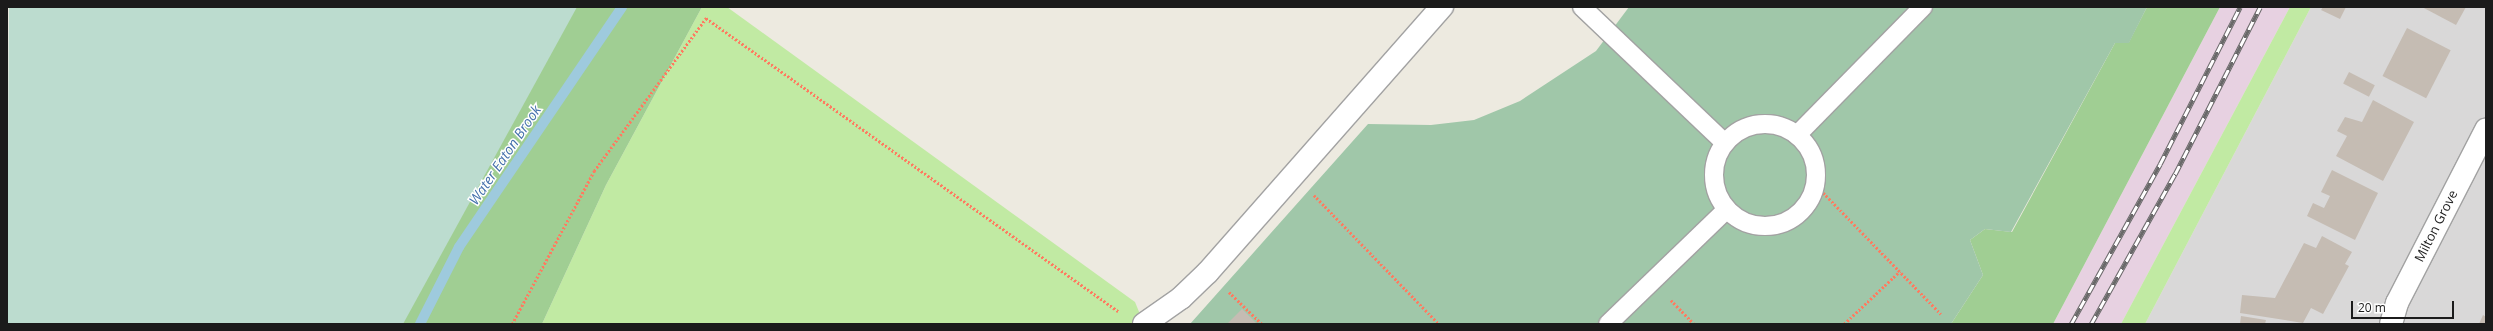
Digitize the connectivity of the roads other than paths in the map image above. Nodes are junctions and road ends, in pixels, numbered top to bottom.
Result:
1 (1442, 7) edge
2 (1582, 7) edge
3 (1923, 7) edge
4 (2486, 130) edge
5 (1797, 135) junction
6 (1725, 143) junction
7 (1727, 210) junction
8 (1144, 324) edge
9 (1608, 324) edge
10 (2391, 324) edge

1 - 8 street
2 - 6 lane
3 - 5 lane
4 - 10 street, Milton Grove
5 - 6 lane
5 - 7 lane
6 - 7 lane
7 - 9 lane

